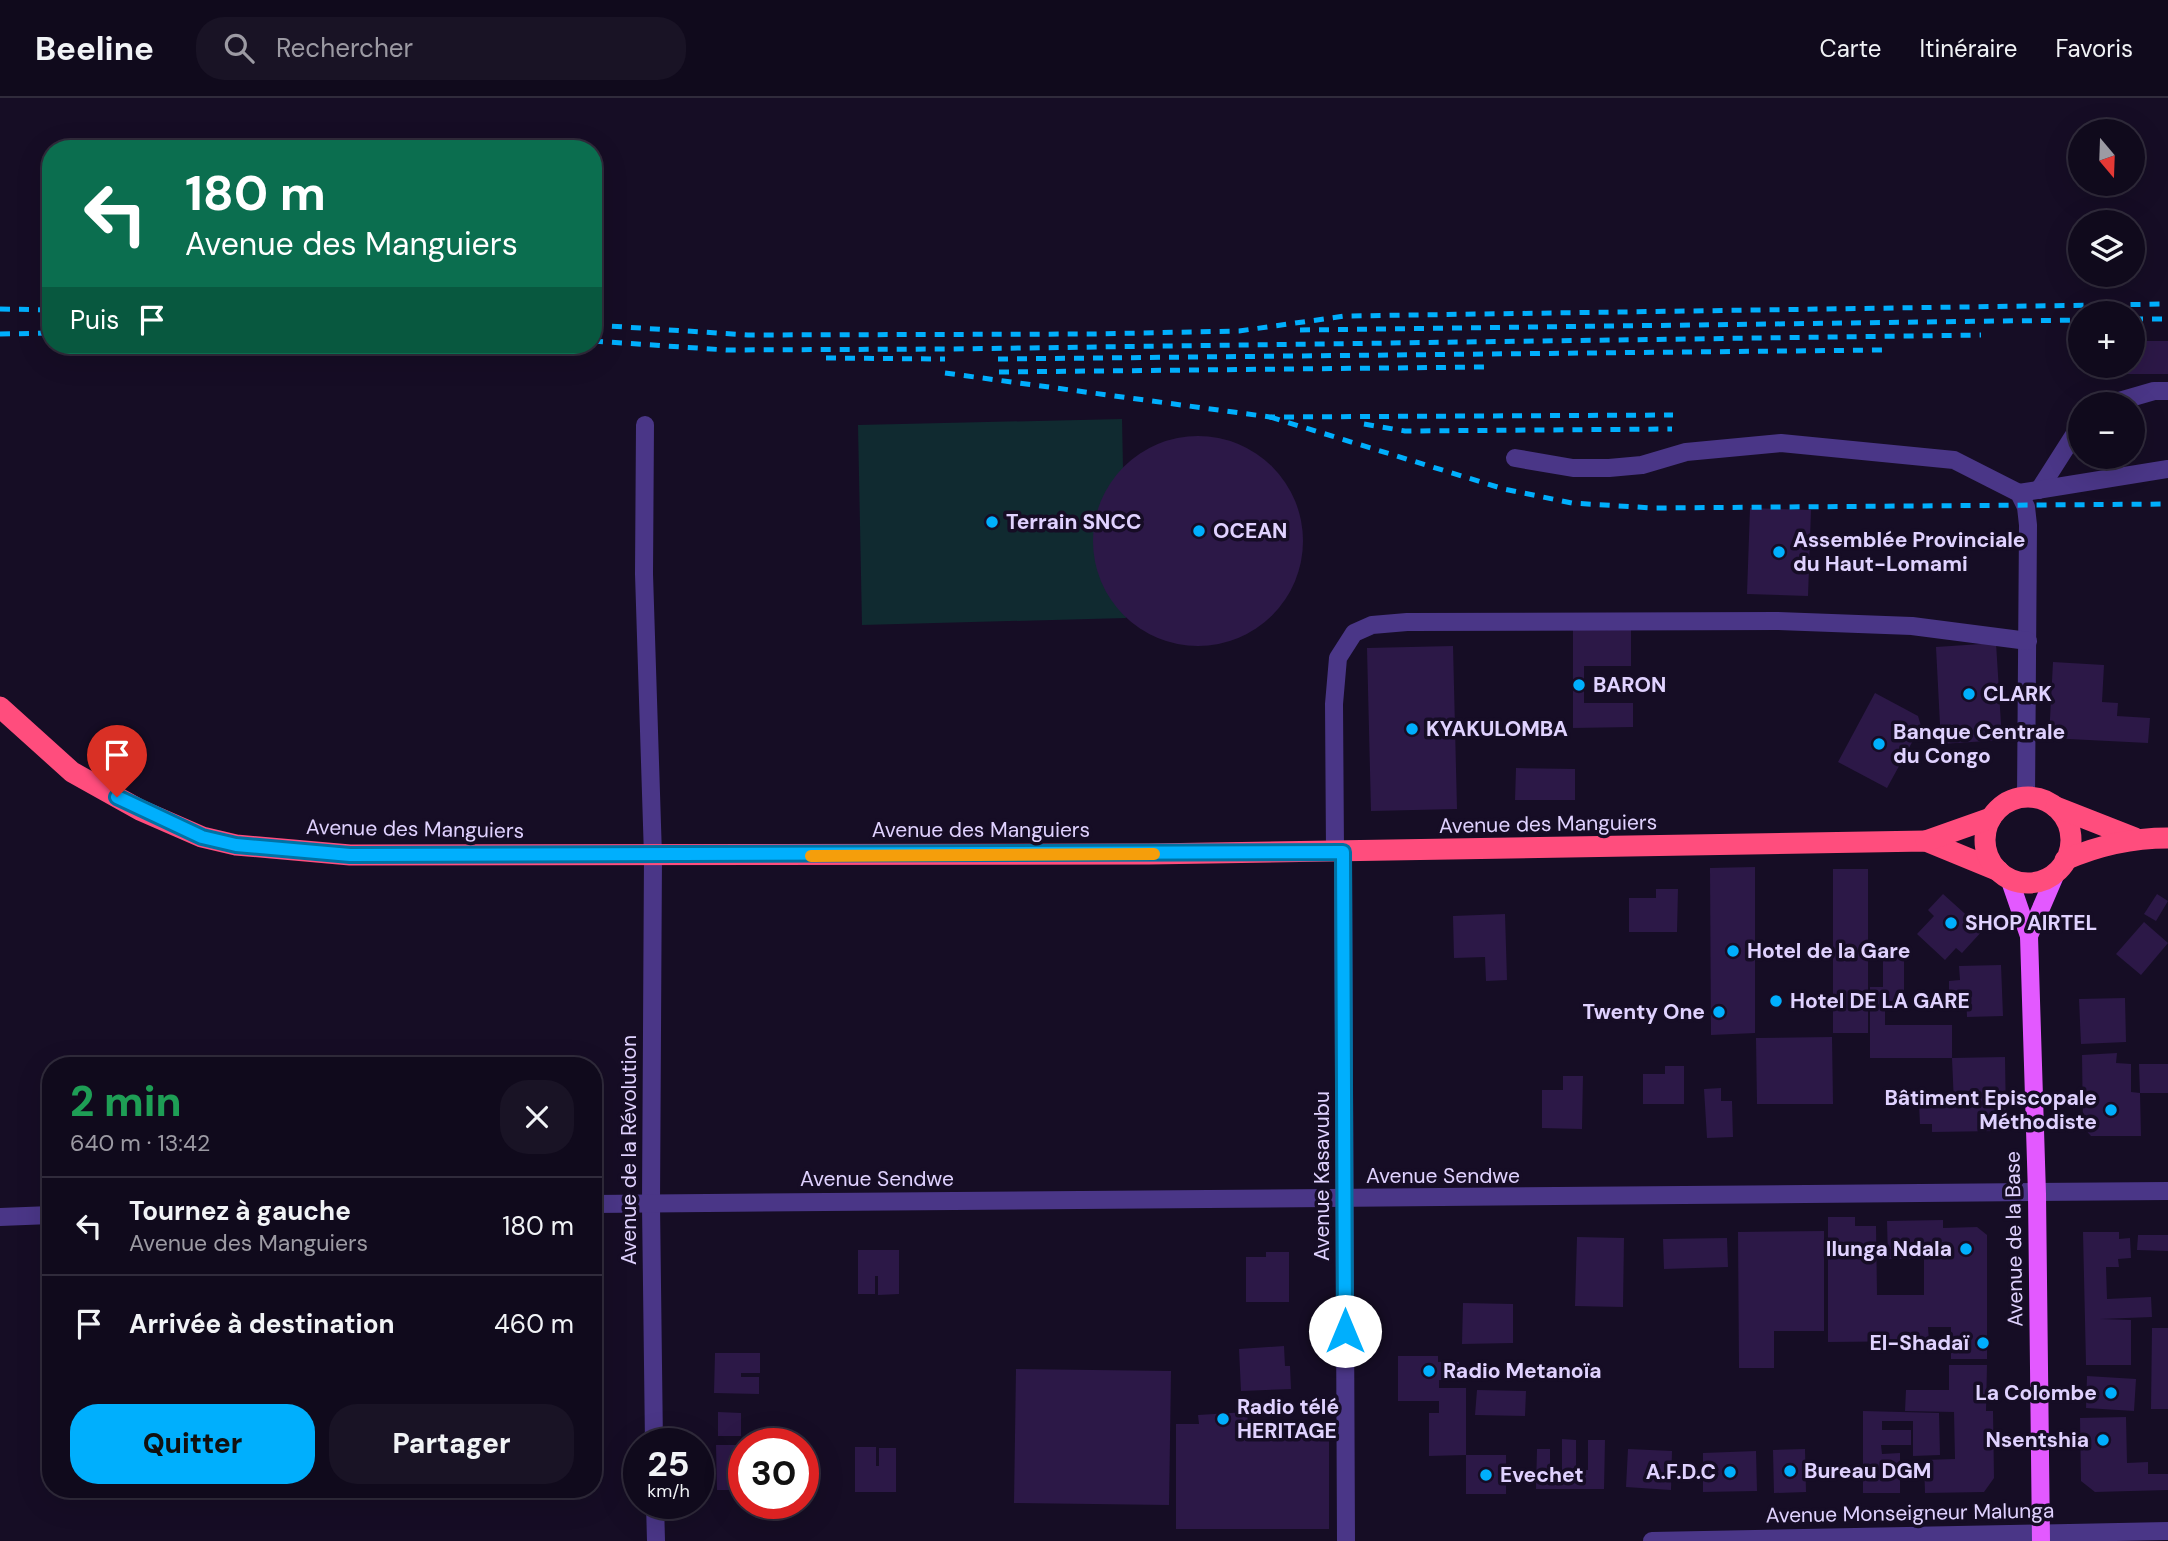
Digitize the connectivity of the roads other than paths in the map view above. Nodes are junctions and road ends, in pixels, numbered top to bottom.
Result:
1 (2168, 391) edge
2 (2145, 394) edge
3 (645, 425) dead end
4 (2068, 444) edge
5 (1515, 458) dead end
6 (2168, 468) edge
7 (2039, 490) junction
8 (2019, 493) junction
9 (2028, 640) junction
10 (0, 707) edge
11 (2026, 797) junction
12 (2056, 807) junction
13 (1991, 818) junction
14 (2135, 838) junction
15 (2168, 838) edge
16 (1926, 841) junction
17 (1339, 852) junction
18 (653, 856) junction
19 (2062, 865) junction
20 (2004, 875) junction
21 (2029, 936) junction
22 (2168, 1191) edge
23 (2037, 1194) junction
24 (1345, 1199) junction
25 (602, 1204) edge
26 (651, 1205) junction
27 (42, 1215) edge
28 (0, 1217) edge
29 (654, 1428) edge
30 (655, 1519) edge
31 (2168, 1531) edge
32 (2041, 1537) edge
33 (656, 1541) edge
34 (1346, 1541) edge
35 (1652, 1541) edge

1 - 2 street
3 - 18 street, Avenue de la Révolution
4 - 7 street
5 - 8 street
6 - 7 street
7 - 8 street
8 - 9 street
9 - 11 street
9 - 17 street, Avenue Kasavubu
10 - 18 highway, Avenue des Manguiers
11 - 12 highway
11 - 13 highway
12 - 14 highway
12 - 19 highway
13 - 16 highway
13 - 20 highway
14 - 15 highway
14 - 19 highway
16 - 17 highway, Avenue des Manguiers
16 - 20 highway, Avenue des Manguiers
17 - 18 highway, Avenue des Manguiers
17 - 24 street, Avenue Kasavubu
18 - 26 street, Avenue de la Révolution
19 - 20 highway
19 - 21 main road
20 - 21 main road
21 - 23 main road, Avenue de la Base
22 - 23 street, Avenue Sendwe
23 - 24 street, Avenue Sendwe
23 - 32 main road, Avenue de la Base
24 - 26 street, Avenue Sendwe
24 - 34 street, Avenue Kasavubu
25 - 26 street, Avenue Sendwe
26 - 29 street, Avenue de la Révolution
27 - 28 street
30 - 33 street
31 - 32 street, Avenue Monseigneur Malunga
32 - 35 street, Avenue Monseigneur Malunga

